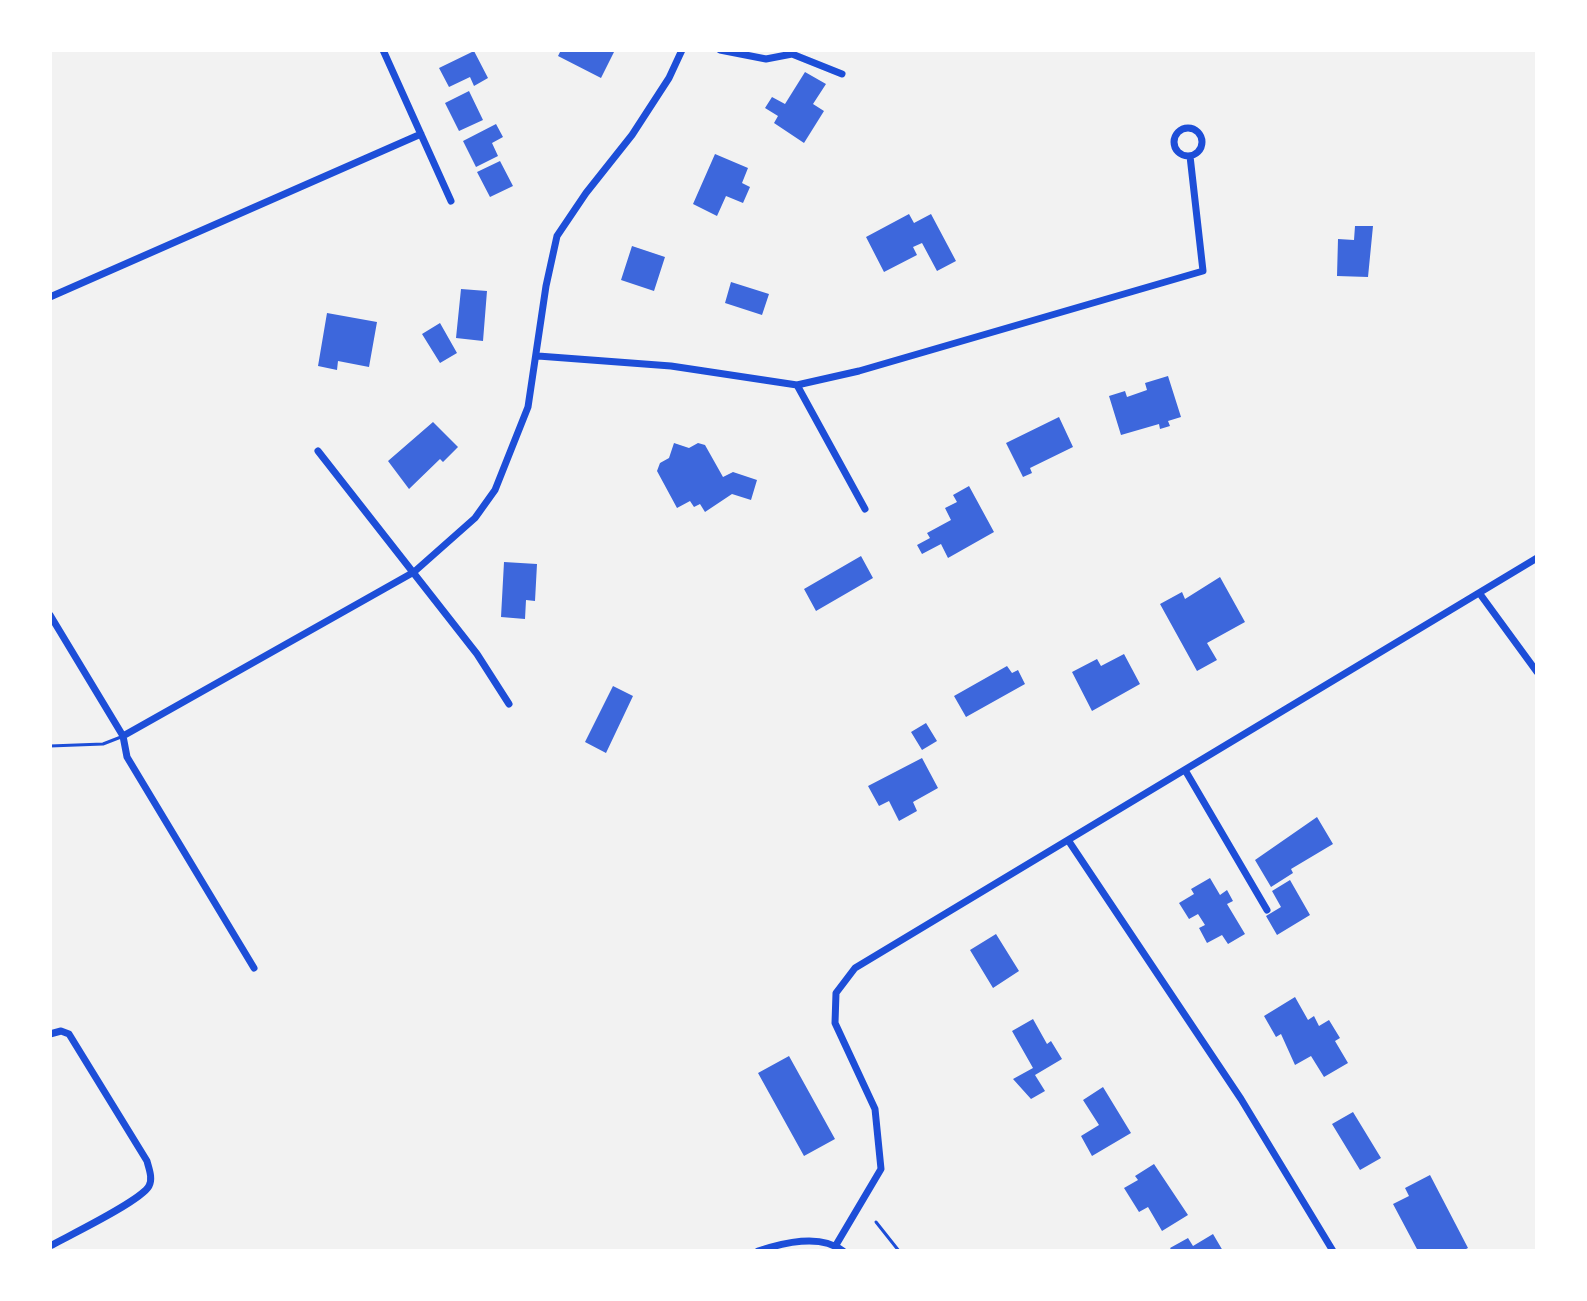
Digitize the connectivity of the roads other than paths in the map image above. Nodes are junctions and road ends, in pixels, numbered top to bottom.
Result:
1 (383, 50) edge
2 (682, 50) edge
3 (720, 50) edge
4 (842, 74) dead end
5 (421, 134) junction
6 (1190, 156) dead end
7 (451, 201) dead end
8 (50, 297) edge
9 (538, 356) junction
10 (797, 385) junction
11 (318, 451) dead end
12 (865, 509) dead end
13 (1537, 558) edge
14 (414, 572) junction
15 (1480, 594) junction
16 (50, 615) edge
17 (1537, 672) edge
18 (509, 704) dead end
19 (123, 736) junction
20 (50, 746) edge
21 (1185, 770) junction
22 (1068, 840) junction
23 (1267, 910) dead end
24 (254, 968) dead end
25 (50, 1034) edge
26 (876, 1222) dead end
27 (50, 1246) edge
28 (839, 1248) edge
29 (758, 1251) edge
30 (899, 1251) edge
31 (1333, 1251) edge

1 - 5 street
2 - 9 street
3 - 4 street
5 - 7 street
5 - 8 street
6 - 10 street
9 - 10 street
9 - 14 street
10 - 12 street
11 - 14 street
13 - 15 street
14 - 18 street
14 - 19 street
15 - 17 street
15 - 21 street
16 - 19 street
19 - 20 lane
19 - 24 street
21 - 22 street
21 - 23 street
22 - 28 street
22 - 31 street
25 - 27 street
26 - 30 lane
28 - 29 street

